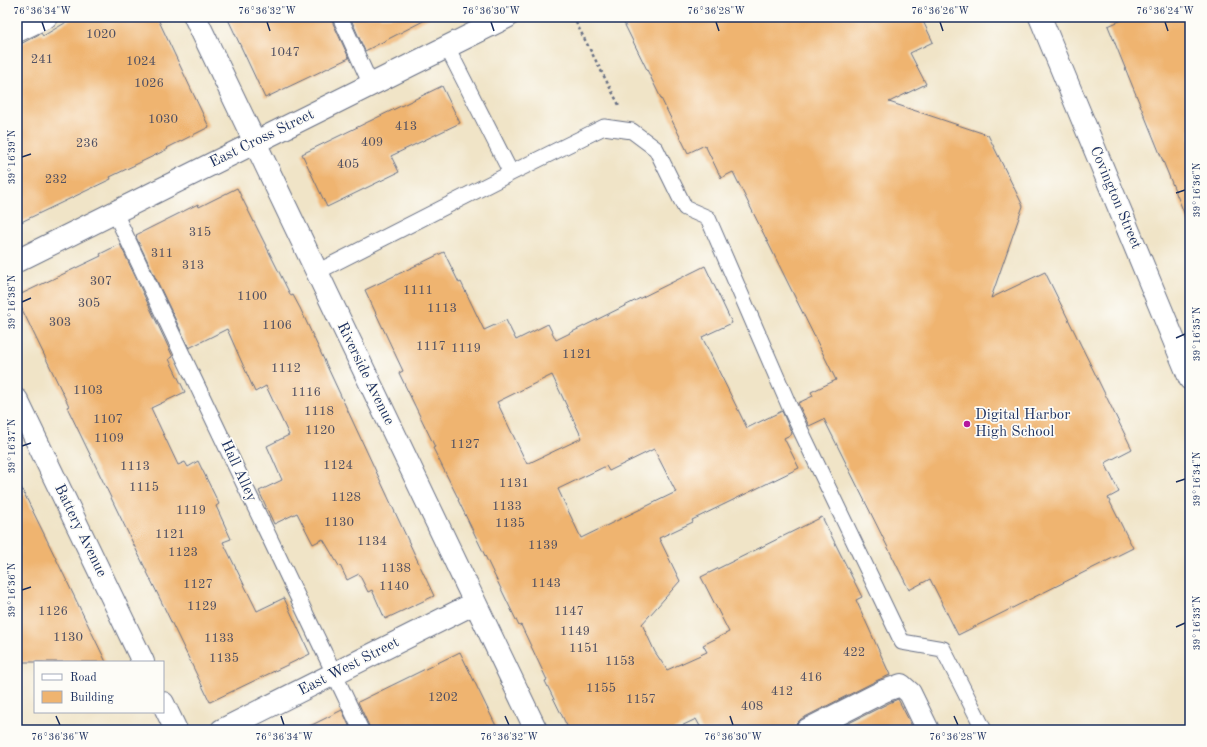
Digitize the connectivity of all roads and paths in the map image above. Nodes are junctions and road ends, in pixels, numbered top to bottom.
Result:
1 (46, 17) edge
2 (195, 17) edge
3 (340, 17) edge
4 (507, 17) edge
5 (573, 17) edge
6 (1040, 17) edge
7 (17, 31) edge
8 (447, 47) junction
9 (371, 85) junction
10 (617, 102) dead end
11 (255, 143) junction
12 (511, 173) junction
13 (115, 212) junction
14 (17, 261) edge
15 (317, 272) junction
16 (1190, 379) edge
17 (17, 400) edge
18 (475, 603) junction
19 (143, 661) edge
20 (334, 674) junction
21 (164, 705) edge
22 (176, 730) edge
23 (222, 730) edge
24 (361, 730) edge
25 (536, 730) edge
26 (807, 730) edge
27 (928, 730) edge
28 (984, 730) edge

1 - 7 street
2 - 11 street, Riverside Avenue
3 - 9 lane
4 - 8 street, East Cross Street
5 - 10 path
6 - 16 street, Covington Street
8 - 9 street, East Cross Street
8 - 12 lane
9 - 11 street, East Cross Street
11 - 13 street, East Cross Street
11 - 15 street, Riverside Avenue
12 - 15 lane
12 - 28 lane
13 - 14 street, East Cross Street
13 - 20 lane, Hall Alley
15 - 18 street, Riverside Avenue
17 - 19 street, Battery Avenue
18 - 20 street, East West Street
18 - 25 street, Riverside Avenue
20 - 23 street, East West Street
20 - 24 lane, Hall Alley
21 - 22 street
26 - 27 street

